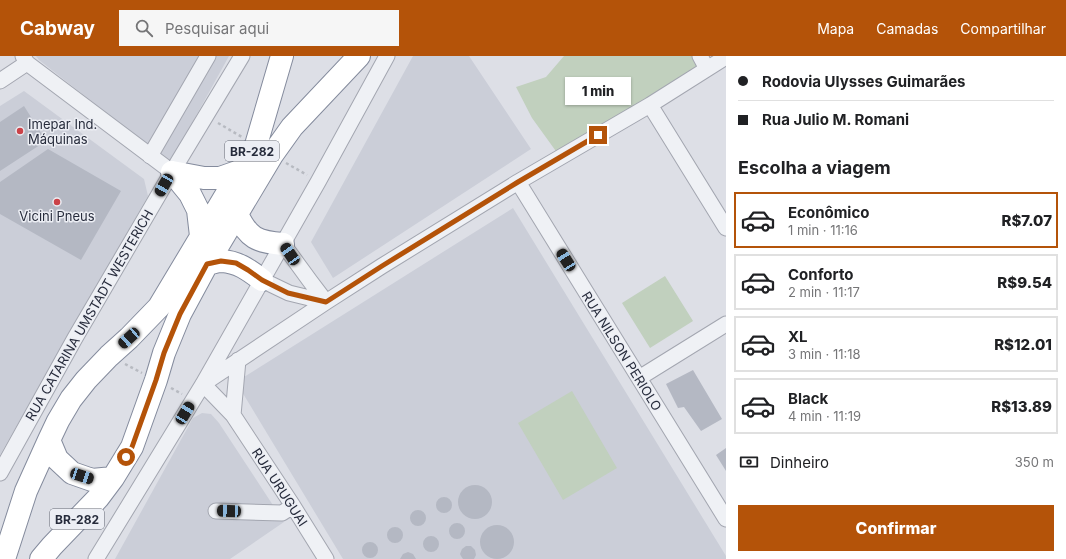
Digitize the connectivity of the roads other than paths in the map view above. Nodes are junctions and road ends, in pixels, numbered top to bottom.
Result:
1 (208, 56) edge
2 (242, 56) edge
3 (282, 56) edge
4 (359, 56) edge
5 (387, 56) edge
6 (726, 57) edge
7 (25, 60) edge
8 (703, 62) edge
9 (0, 81) edge
10 (650, 105) junction
11 (150, 156) junction
12 (240, 170) junction
13 (172, 172) junction
14 (518, 182) junction
15 (237, 214) junction
16 (726, 228) edge
17 (201, 236) junction
18 (283, 244) junction
19 (207, 264) junction
20 (262, 280) junction
21 (326, 302) junction
22 (726, 324) edge
23 (238, 360) junction
24 (639, 378) junction
25 (203, 384) junction
26 (233, 415) junction
27 (49, 440) junction
28 (0, 473) edge
29 (113, 478) junction
30 (293, 506) junction
31 (216, 511) dead end
32 (726, 519) edge
33 (98, 558) edge
34 (4, 559) edge
35 (41, 559) edge
36 (326, 559) edge

1 - 11 street
2 - 13 street, RUA CATARINA UMSTADT WESTERICH
3 - 12 highway, BR-282
4 - 15 highway, BR-282
5 - 18 street
6 - 8 street
7 - 9 street
7 - 11 street
8 - 10 street
10 - 14 street
10 - 16 street
11 - 13 street
12 - 13 highway
12 - 17 highway, BR-282
13 - 17 highway
13 - 28 street, RUA CATARINA UMSTADT WESTERICH
14 - 21 street
14 - 24 street, RUA NILSON PERIOLO
15 - 18 highway
15 - 19 highway, BR-282
17 - 27 highway, BR-282
18 - 20 street
18 - 21 street
19 - 20 highway
19 - 29 highway, BR-282
20 - 21 street
20 - 25 street
21 - 23 street
22 - 24 street
23 - 25 street
23 - 26 street
24 - 32 street, RUA NILSON PERIOLO
25 - 26 street, RUA URUGUAI
25 - 33 street
26 - 30 street, RUA URUGUAI
27 - 29 highway
27 - 34 highway, BR-282
29 - 35 highway, BR-282
30 - 31 street
30 - 36 street, RUA URUGUAI

